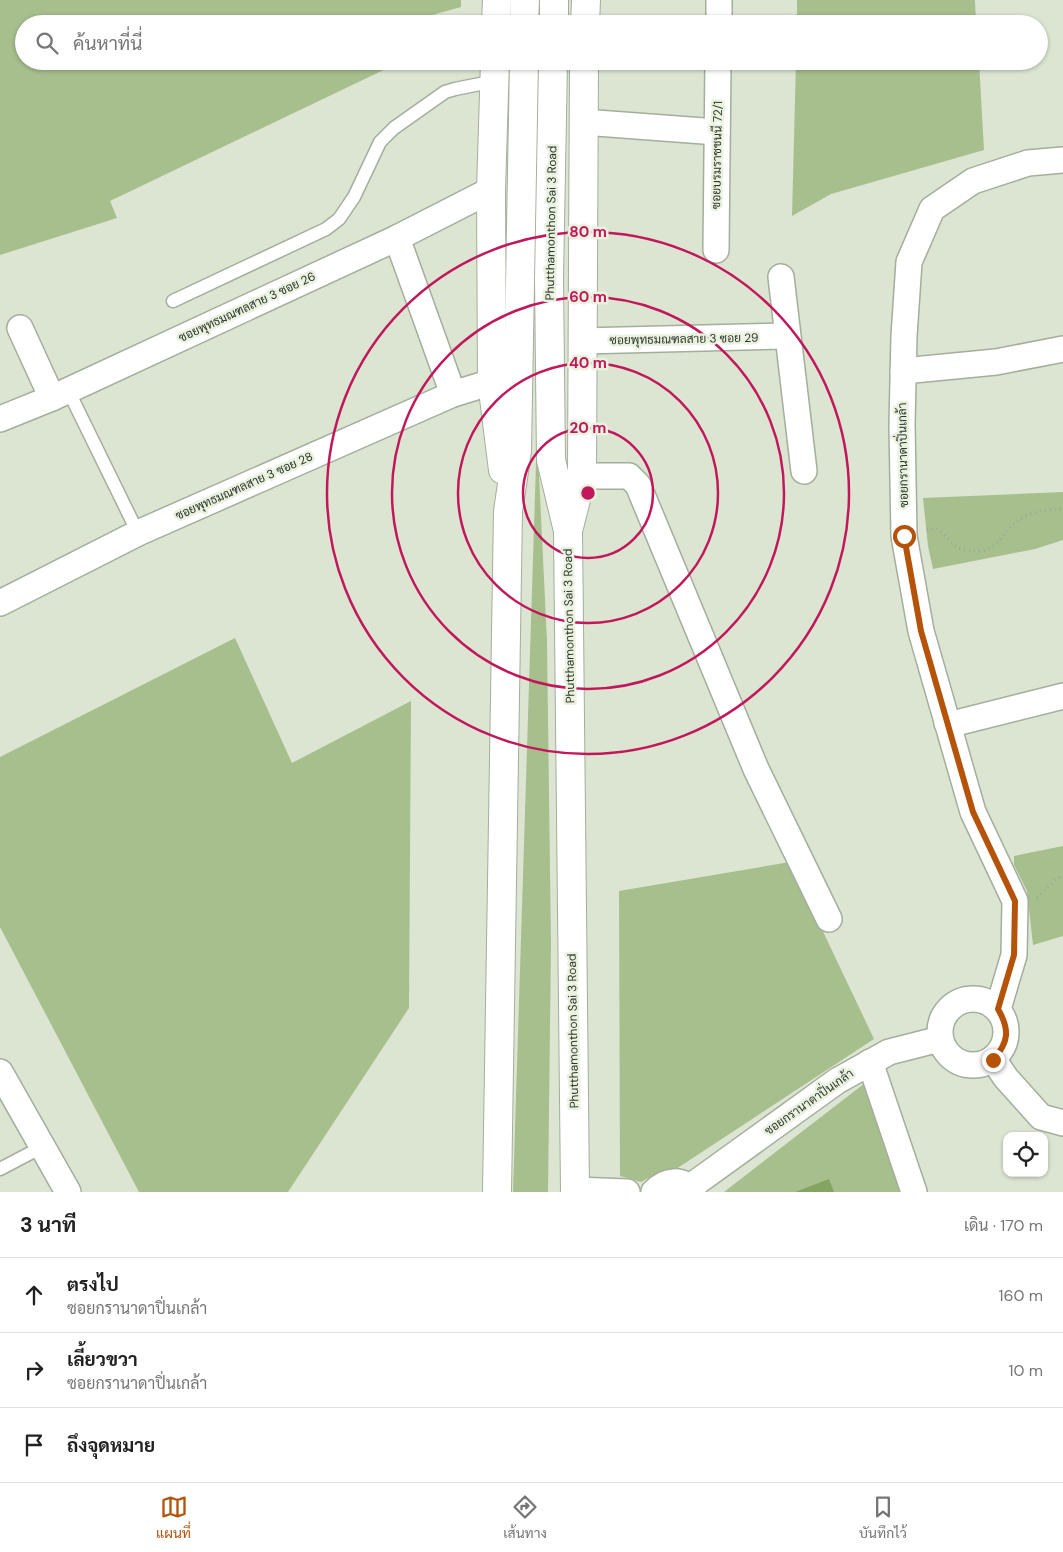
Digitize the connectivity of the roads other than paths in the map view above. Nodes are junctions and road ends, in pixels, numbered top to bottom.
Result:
1 (497, 0) edge
2 (525, 0) edge
3 (554, 0) edge
4 (586, 0) edge
5 (719, 0) edge
6 (496, 15) edge
7 (524, 15) edge
8 (554, 15) edge
9 (585, 15) edge
10 (719, 15) edge
11 (524, 70) edge
12 (554, 70) edge
13 (584, 70) edge
14 (718, 70) edge
15 (495, 71) edge
16 (583, 122) junction
17 (718, 132) junction
18 (1063, 160) edge
19 (491, 190) junction
20 (397, 238) junction
21 (716, 250) dead end
22 (781, 277) dead end
23 (174, 301) dead end
24 (20, 328) dead end
25 (787, 336) junction
26 (582, 341) junction
27 (1063, 349) edge
28 (903, 371) junction
29 (492, 382) junction
30 (60, 394) junction
31 (454, 394) junction
32 (0, 419) edge
33 (804, 471) dead end
34 (582, 476) junction
35 (508, 511) junction
36 (568, 531) junction
37 (138, 533) junction
38 (0, 603) edge
39 (1063, 696) edge
40 (946, 723) junction
41 (828, 919) dead end
42 (998, 1009) junction
43 (940, 1039) junction
44 (993, 1060) junction
45 (870, 1062) junction
46 (0, 1072) edge
47 (8, 1108) edge
48 (1063, 1123) edge
49 (42, 1147) junction
50 (0, 1169) edge
51 (691, 1190) edge
52 (575, 1191) edge
53 (68, 1192) edge
54 (497, 1192) edge
55 (627, 1192) edge
56 (654, 1192) edge
57 (914, 1192) edge

1 - 6 main road
2 - 7 main road
3 - 8 main road
4 - 9 main road
5 - 10 street
11 - 35 main road
12 - 36 main road, Phutthamonthon Sai 3 Road
13 - 16 main road
14 - 17 street, ซอยบรมราชชนนี 72/1
15 - 19 main road
15 - 23 lane
16 - 17 street
16 - 26 main road
17 - 21 street, ซอยบรมราชชนนี 72/1
18 - 28 street, ซอยกรานาดาปิ่นเกล้า
19 - 20 street, ซอยพุทธมณฑลสาย 3 ซอย 26
19 - 29 main road
20 - 30 street, ซอยพุทธมณฑลสาย 3 ซอย 26
20 - 31 street
22 - 25 street
24 - 30 street
25 - 26 street, ซอยพุทธมณฑลสาย 3 ซอย 29
25 - 33 street
26 - 34 main road
27 - 28 street
28 - 40 street, ซอยกรานาดาปิ่นเกล้า
29 - 31 street, ซอยพุทธมณฑลสาย 3 ซอย 28
29 - 35 main road
30 - 32 street, ซอยพุทธมณฑลสาย 3 ซอย 26
30 - 37 lane
31 - 37 street, ซอยพุทธมณฑลสาย 3 ซอย 28
34 - 36 main road
34 - 41 street
35 - 54 main road
36 - 52 main road, Phutthamonthon Sai 3 Road
37 - 38 street, ซอยพุทธมณฑลสาย 3 ซอย 28
39 - 40 street
40 - 42 street, ซอยกรานาดาปิ่นเกล้า
42 - 43 street
42 - 44 street
43 - 44 street
43 - 45 street, ซอยกรานาดาปิ่นเกล้า
44 - 48 street
45 - 51 street, ซอยกรานาดาปิ่นเกล้า
45 - 57 street
46 - 47 street
47 - 49 street
49 - 50 lane
49 - 53 street
51 - 56 street, ซอยกรานาดาปิ่นเกล้า
52 - 55 street

